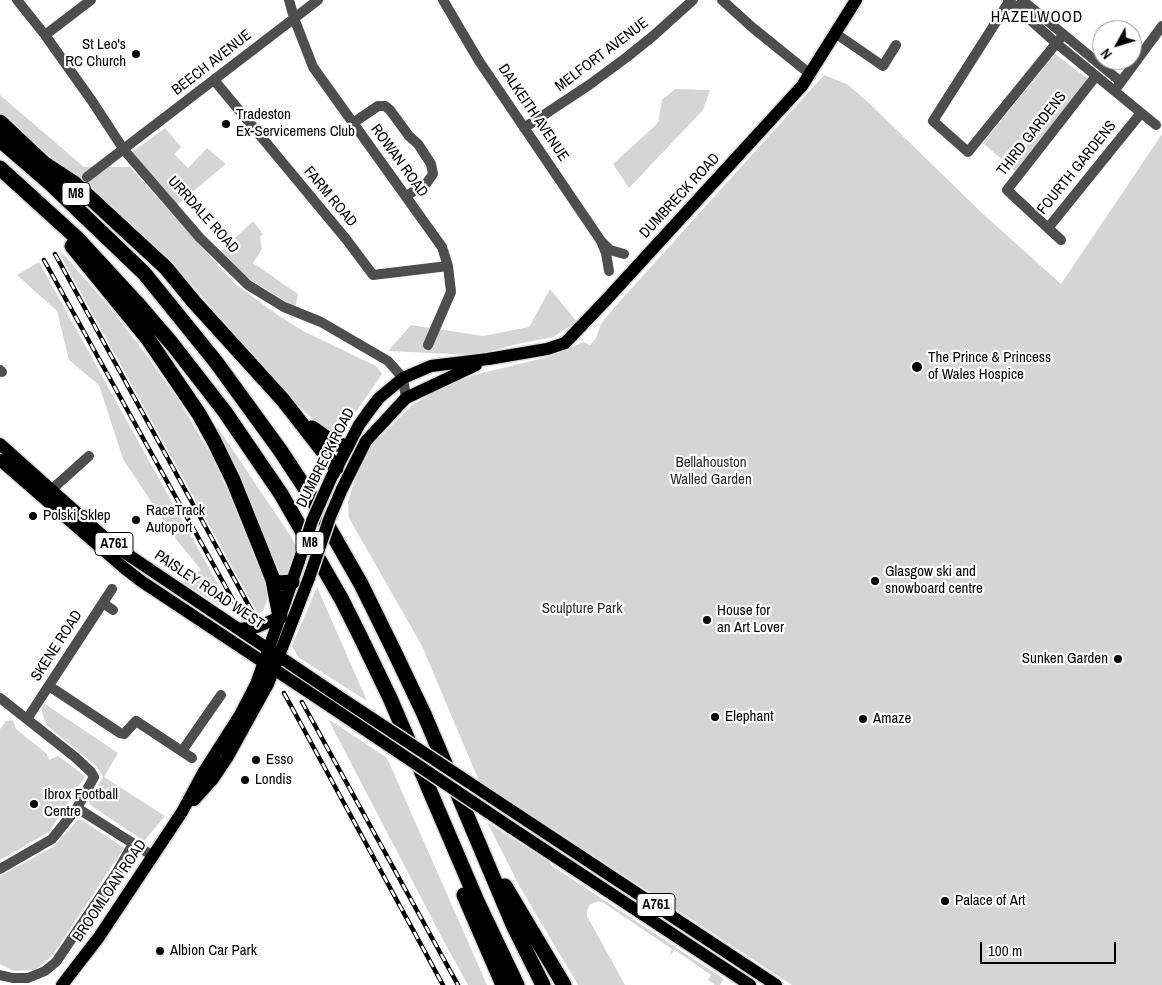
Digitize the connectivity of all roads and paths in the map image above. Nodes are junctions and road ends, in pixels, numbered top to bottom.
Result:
1 (17, 0) edge
2 (92, 0) edge
3 (289, 0) edge
4 (318, 0) edge
5 (442, 0) edge
6 (692, 0) edge
7 (722, 0) edge
8 (856, 0) edge
9 (1009, 0) edge
10 (1022, 0) edge
11 (294, 18) junction
12 (1162, 26) edge
13 (835, 33) junction
14 (45, 35) junction
15 (1060, 39) junction
16 (896, 45) dead end
17 (810, 74) junction
18 (1096, 76) junction
19 (214, 80) junction
20 (1121, 82) junction
21 (1114, 91) junction
22 (1141, 113) junction
23 (0, 122) edge
24 (353, 123) junction
25 (1156, 125) dead end
26 (524, 128) junction
27 (0, 140) edge
28 (124, 150) junction
29 (42, 162) junction
30 (0, 168) edge
31 (87, 177) dead end
32 (406, 196) junction
33 (1048, 228) junction
34 (1062, 240) dead end
35 (601, 242) junction
36 (624, 254) dead end
37 (448, 266) junction
38 (609, 271) dead end
39 (144, 273) junction
40 (428, 345) dead end
41 (488, 359) junction
42 (403, 378) junction
43 (406, 398) junction
44 (295, 415) junction
45 (0, 444) edge
46 (346, 447) junction
47 (89, 456) dead end
48 (0, 460) edge
49 (334, 472) junction
50 (344, 485) junction
51 (51, 490) junction
52 (309, 578) junction
53 (272, 580) junction
54 (292, 582) junction
55 (112, 589) dead end
56 (103, 603) junction
57 (113, 610) dead end
58 (280, 618) junction
59 (239, 629) junction
60 (274, 653) junction
61 (269, 666) junction
62 (49, 686) junction
63 (221, 695) dead end
64 (0, 698) edge
65 (390, 698) junction
66 (27, 719) junction
67 (182, 751) junction
68 (192, 758) dead end
69 (77, 808) junction
70 (472, 828) junction
71 (133, 844) junction
72 (153, 856) junction
73 (0, 869) edge
74 (0, 974) edge
75 (62, 985) edge
76 (503, 985) edge
77 (518, 985) edge
78 (543, 985) edge
79 (564, 985) edge
80 (750, 985) edge
81 (776, 985) edge

1 - 14 street, URRDALE ROAD
2 - 14 street
3 - 11 street, ROWAN ROAD
4 - 11 street, BEECH AVENUE
5 - 26 street, DALKEITH AVENUE
6 - 26 street, MELFORT AVENUE
7 - 17 street
8 - 13 main road, DUMBRECK ROAD
9 - 15 street
9 - 15 street
10 - 15 street
11 - 19 street, BEECH AVENUE
11 - 24 street, ROWAN ROAD
12 - 20 street
13 - 16 street
13 - 17 main road, DUMBRECK ROAD
14 - 28 street, URRDALE ROAD
15 - 18 street
15 - 20 street
17 - 41 main road, DUMBRECK ROAD
18 - 21 street
18 - 33 street, THIRD GARDENS
19 - 28 street, BEECH AVENUE
19 - 37 street, FARM ROAD
20 - 21 street
21 - 22 street
22 - 25 street
22 - 33 street, FOURTH GARDENS
23 - 29 highway, M8
24 - 32 street, ROWAN ROAD
24 - 32 street
26 - 35 street, DALKEITH AVENUE
27 - 39 highway, M8
28 - 31 street, BEECH AVENUE
28 - 42 street, URRDALE ROAD
29 - 39 highway, M8
29 - 44 highway
30 - 53 highway, M8
30 - 65 highway, M8
32 - 37 street, ROWAN ROAD
33 - 34 street, FOURTH GARDENS
35 - 36 street, DALKEITH AVENUE
35 - 38 street, DALKEITH AVENUE
37 - 40 street, ROWAN ROAD
39 - 70 highway, M8
41 - 42 main road, DUMBRECK ROAD
41 - 43 main road, DUMBRECK ROAD
42 - 43 street
42 - 46 main road, DUMBRECK ROAD
43 - 50 main road, DUMBRECK ROAD
44 - 46 highway
44 - 49 highway
45 - 51 main road, PAISLEY ROAD WEST / A761
46 - 49 main road, DUMBRECK ROAD
47 - 51 street
48 - 61 main road, PAISLEY ROAD WEST / A761
49 - 50 main road
49 - 54 main road, DUMBRECK ROAD, bridge
50 - 52 main road, DUMBRECK ROAD, bridge
51 - 59 main road, PAISLEY ROAD WEST / A761
52 - 54 main road
52 - 60 main road, DUMBRECK ROAD
53 - 54 highway
53 - 58 highway, M8
54 - 58 main road, DUMBRECK ROAD
55 - 56 street, SKENE ROAD
56 - 57 street
56 - 62 street, SKENE ROAD
58 - 59 main road
58 - 60 main road, DUMBRECK ROAD
59 - 60 main road, PAISLEY ROAD WEST / A761
60 - 61 main road, BROOMLOAN ROAD
60 - 81 main road, PAISLEY ROAD WEST / A761, bridge
61 - 72 main road, BROOMLOAN ROAD
61 - 80 main road, PAISLEY ROAD WEST / A761, bridge
62 - 66 street, SKENE ROAD
62 - 67 street
63 - 67 street
64 - 66 street
65 - 76 highway
65 - 77 highway, M8
66 - 69 street
67 - 68 street
69 - 71 street
69 - 73 street
70 - 78 highway, M8
70 - 79 highway
71 - 72 street
71 - 74 street
72 - 75 main road, BROOMLOAN ROAD

